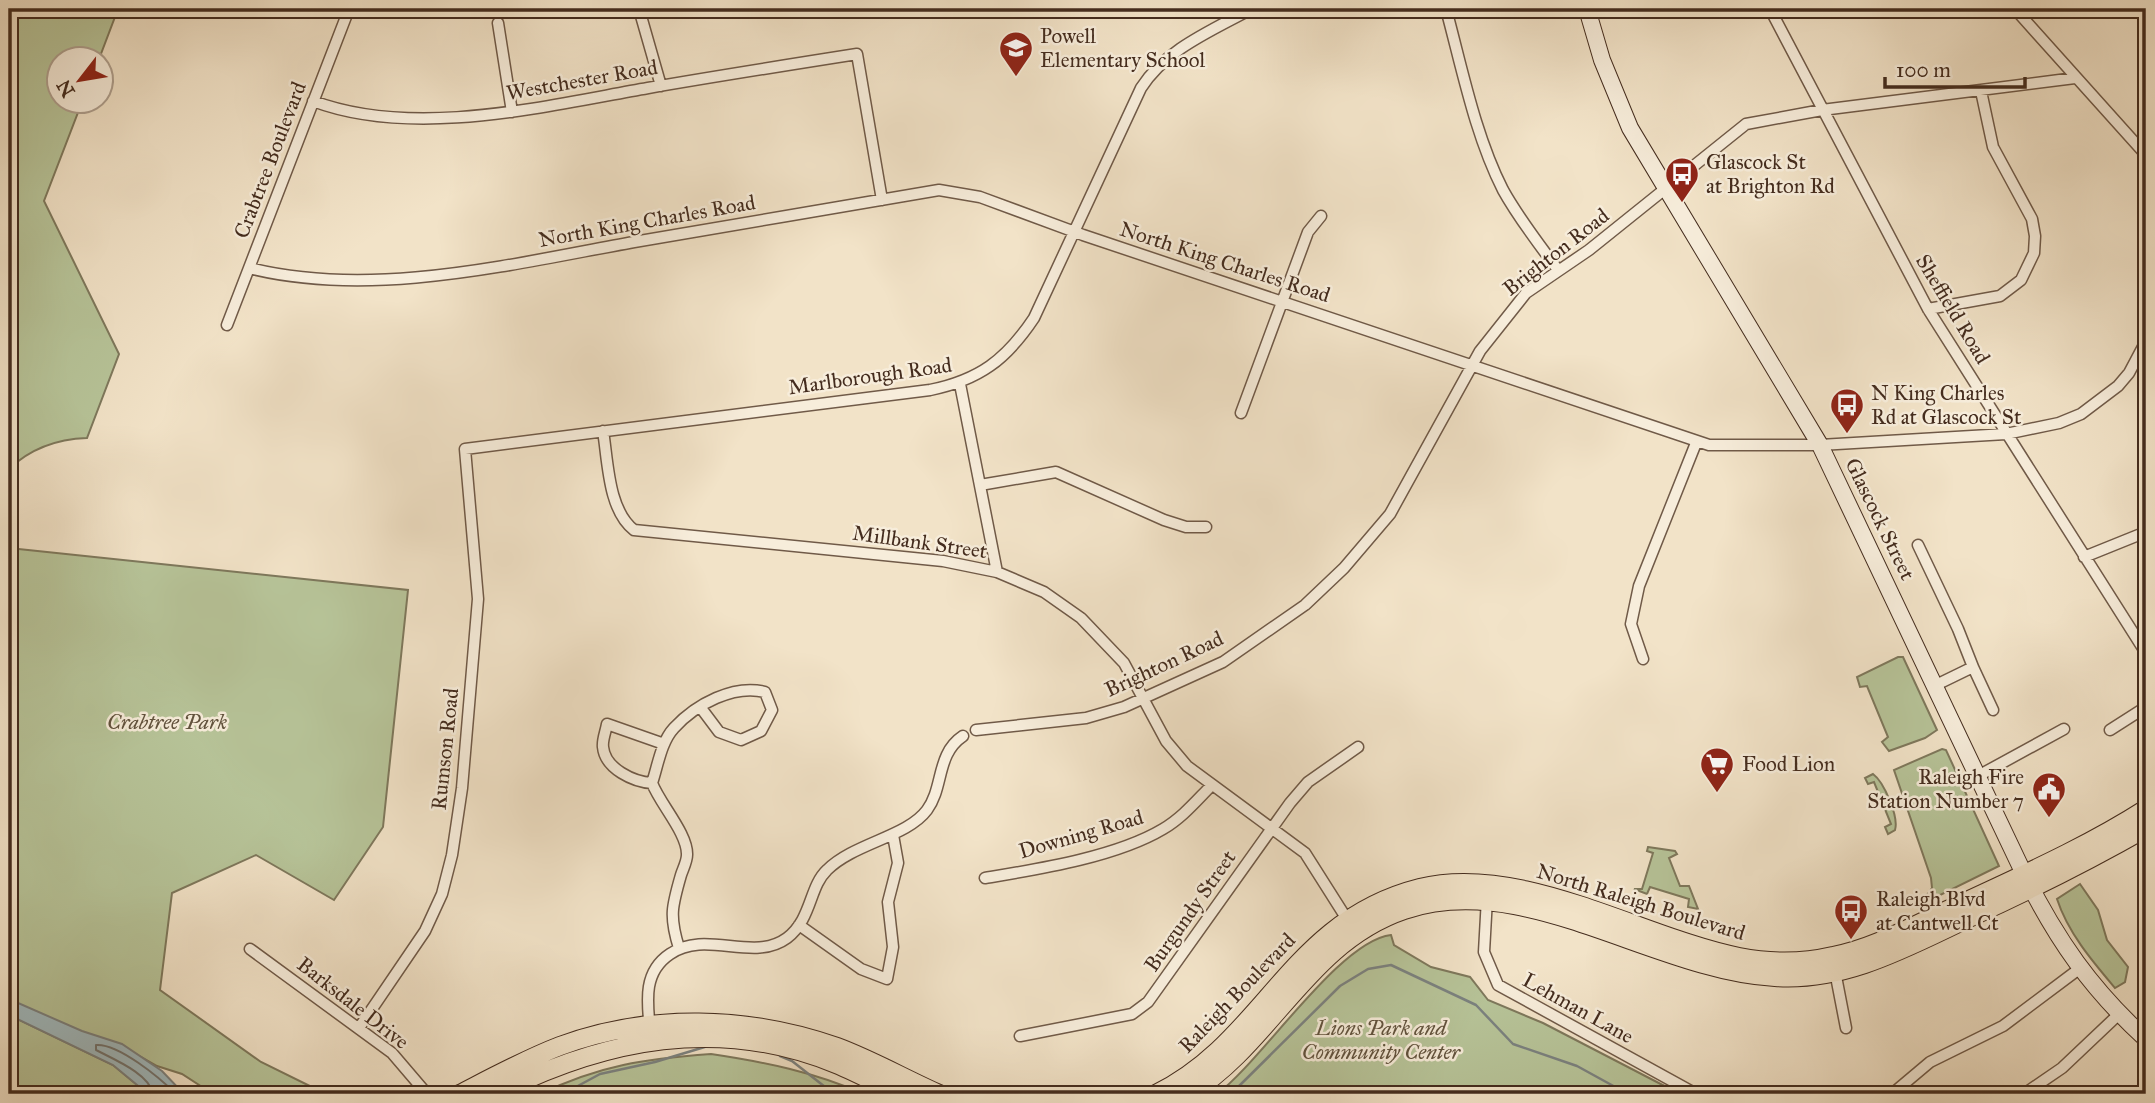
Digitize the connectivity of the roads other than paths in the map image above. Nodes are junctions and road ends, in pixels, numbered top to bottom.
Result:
1 (349, 9) edge
2 (639, 9) edge
3 (1251, 9) edge
4 (1446, 9) edge
5 (1587, 9) edge
6 (1770, 9) edge
7 (2015, 9) edge
8 (498, 23) dead end
9 (2075, 78) junction
10 (661, 86) junction
11 (1981, 91) junction
12 (313, 101) junction
13 (1822, 110) junction
14 (512, 111) junction
15 (2146, 155) edge
16 (1665, 190) junction
17 (882, 200) junction
18 (1321, 216) dead end
19 (1076, 232) junction
20 (249, 268) junction
21 (1558, 270) junction
22 (1281, 300) junction
23 (1928, 309) junction
24 (227, 325) dead end
25 (2146, 341) edge
26 (1472, 367) junction
27 (960, 384) junction
28 (1241, 413) dead end
29 (603, 431) junction
30 (2006, 435) junction
31 (1696, 443) junction
32 (1820, 445) junction
33 (465, 449) joint
34 (980, 485) junction
35 (1206, 527) dead end
36 (2146, 532) edge
37 (1918, 544) dead end
38 (2084, 557) junction
39 (997, 572) junction
40 (2146, 653) edge
41 (1643, 659) dead end
42 (1973, 667) junction
43 (1936, 685) junction
44 (1143, 699) junction
45 (2146, 706) edge
46 (701, 708) junction
47 (1993, 710) dead end
48 (2064, 729) dead end
49 (976, 730) dead end
50 (2110, 730) dead end
51 (963, 736) dead end
52 (664, 744) junction
53 (1357, 747) dead end
54 (1978, 776) junction
55 (652, 783) junction
56 (1211, 786) junction
57 (2146, 809) edge
58 (1273, 827) junction
59 (2146, 828) edge
60 (893, 835) junction
61 (985, 878) dead end
62 (2027, 881) junction
63 (1488, 892) junction
64 (799, 925) junction
65 (1351, 925) junction
66 (679, 948) junction
67 (250, 949) dead end
68 (1834, 965) junction
69 (2079, 969) junction
70 (2119, 1014) junction
71 (359, 1028) junction
72 (1846, 1028) dead end
73 (651, 1033) junction
74 (1020, 1036) dead end
75 (2146, 1039) edge
76 (427, 1094) edge
77 (460, 1094) edge
78 (496, 1094) edge
79 (899, 1094) edge
80 (939, 1094) edge
81 (1156, 1094) edge
82 (1189, 1094) edge
83 (1696, 1094) edge
84 (1892, 1094) edge
85 (2024, 1094) edge

1 - 12 street, Crabtree Boulevard
2 - 10 street
3 - 19 street, Marlborough Road
4 - 21 street
5 - 16 street, Glascock Street
6 - 13 street, Sheffield Road
7 - 9 street
8 - 14 street
9 - 11 street, Brighton Road
9 - 15 street
10 - 14 street, Westchester Road
10 - 17 street, Westchester Road
11 - 13 street, Brighton Road
11 - 23 street
12 - 14 street, Westchester Road
12 - 20 street, Crabtree Boulevard
13 - 16 street, Brighton Road
13 - 23 street, Sheffield Road
16 - 21 street, Brighton Road
16 - 32 street, Glascock Street
17 - 19 street, North King Charles Road
17 - 20 street, North King Charles Road
18 - 22 street
19 - 22 street, North King Charles Road
19 - 27 street, Marlborough Road
20 - 24 street, Crabtree Boulevard
21 - 26 street, Brighton Road
22 - 26 street, North King Charles Road
22 - 28 street
23 - 30 street, Sheffield Road
25 - 30 street, North King Charles Road
26 - 31 street, North King Charles Road
26 - 44 street, Brighton Road
27 - 29 street, Marlborough Road
27 - 34 street
29 - 33 street, Marlborough Road
29 - 39 street, Millbank Street
30 - 32 street, North King Charles Road
30 - 38 street, Sheffield Road
31 - 32 street, North King Charles Road
31 - 41 street
32 - 43 street, Glascock Street
33 - 71 street, Rumson Road
34 - 35 street
34 - 39 street
36 - 38 street
37 - 42 street
38 - 40 street, Sheffield Road
39 - 44 street, Millbank Street
42 - 43 street
42 - 47 street
43 - 54 street, Glascock Street
44 - 49 street, Brighton Road
44 - 56 street, Millbank Street
45 - 50 street
46 - 46 street
46 - 52 street
48 - 54 street
51 - 60 street
52 - 55 street
52 - 55 street
53 - 58 street, Burgundy Street
54 - 62 street, Glascock Street
55 - 66 street
56 - 58 street, Millbank Street
56 - 61 street, Downing Road
57 - 62 main road, North Raleigh Boulevard
58 - 65 street, Millbank Street
58 - 74 street, Burgundy Street
59 - 62 main road, North Raleigh Boulevard
60 - 64 street
60 - 64 street
62 - 68 main road, North Raleigh Boulevard
62 - 69 street, Glascock Street
63 - 65 main road, North Raleigh Boulevard
63 - 68 main road, North Raleigh Boulevard
63 - 83 street, Lehman Lane
64 - 66 street
65 - 81 main road, Raleigh Boulevard
65 - 82 main road, Raleigh Boulevard
66 - 73 street
67 - 71 street, Barksdale Drive
68 - 72 street
69 - 70 street, Glascock Street
69 - 84 street
70 - 75 street, Glascock Street
70 - 85 street
71 - 76 street, Barksdale Drive
73 - 77 main road
73 - 78 main road
73 - 79 main road
73 - 80 main road

